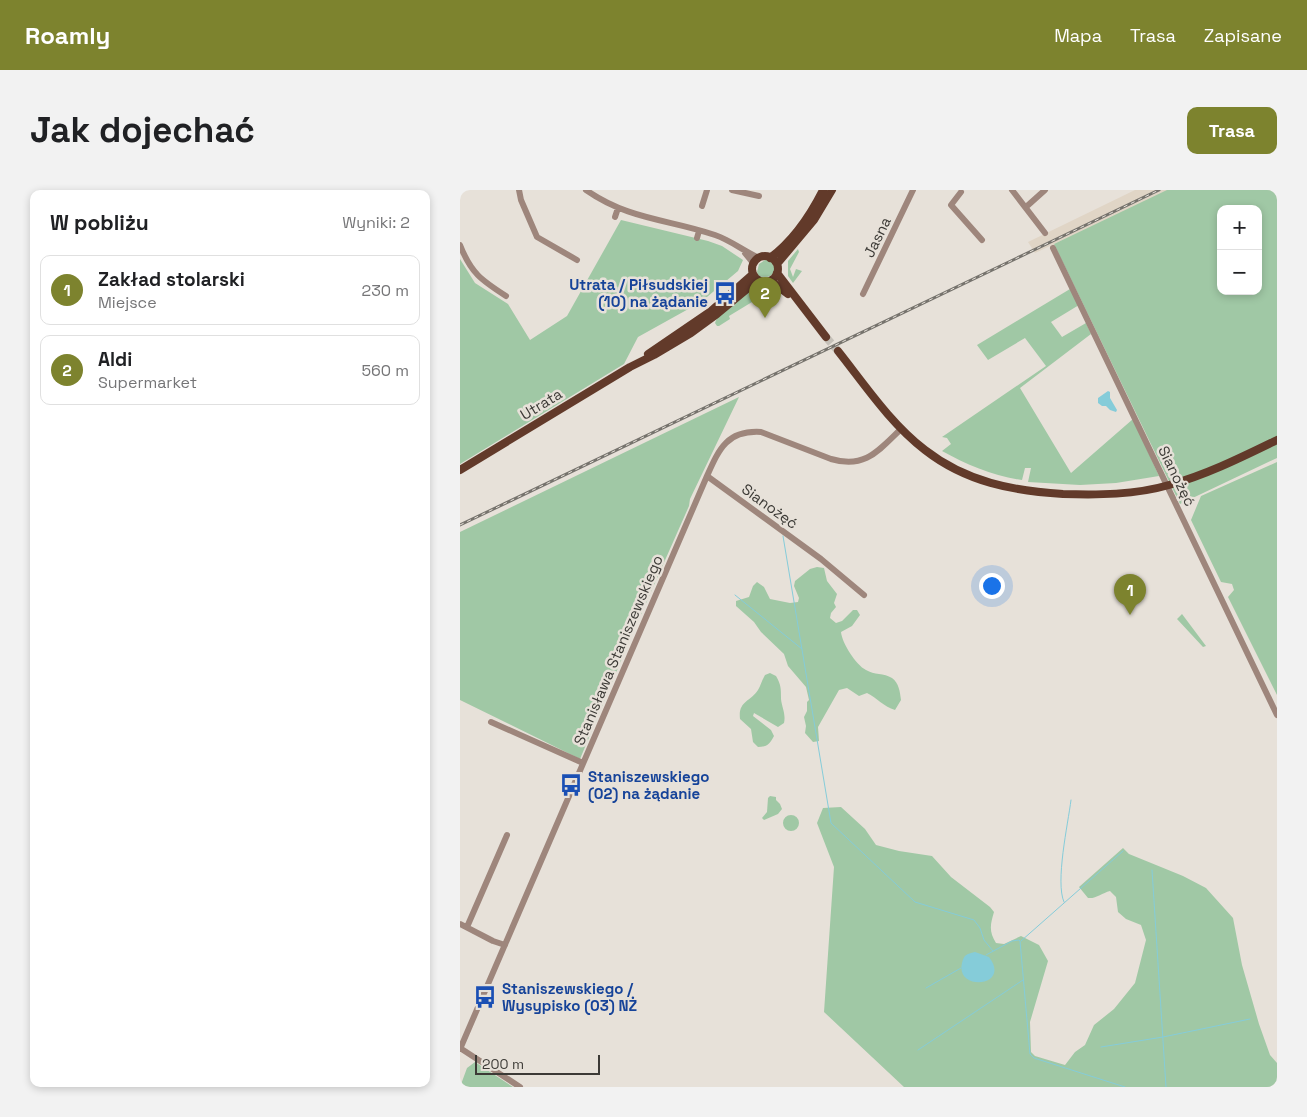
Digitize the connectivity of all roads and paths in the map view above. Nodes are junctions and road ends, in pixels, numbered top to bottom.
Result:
1 (519, 190) edge
2 (586, 190) edge
3 (707, 190) edge
4 (732, 190) edge
5 (823, 190) edge
6 (832, 190) edge
7 (913, 190) edge
8 (1012, 190) edge
9 (1045, 190) edge
10 (960, 191) edge
11 (759, 196) dead end
12 (702, 206) dead end
13 (1026, 207) junction
14 (618, 208) junction
15 (615, 217) dead end
16 (699, 231) junction
17 (1045, 234) dead end
18 (697, 238) dead end
19 (982, 240) dead end
20 (460, 245) edge
21 (1053, 248) dead end
22 (770, 258) junction
23 (577, 260) dead end
24 (756, 261) junction
25 (777, 264) junction
26 (777, 273) junction
27 (756, 277) junction
28 (771, 281) junction
29 (863, 294) dead end
30 (506, 296) dead end
31 (809, 315) junction
32 (826, 337) tunnel mouth
33 (838, 351) tunnel mouth
34 (901, 430) junction
35 (1277, 440) edge
36 (460, 470) edge
37 (707, 476) junction
38 (1168, 486) junction
39 (864, 595) dead end
40 (1277, 716) edge
41 (491, 722) dead end
42 (583, 763) junction
43 (507, 834) dead end
44 (463, 925) edge
45 (504, 945) junction
46 (460, 1049) edge
47 (520, 1087) edge

1 - 23 street
2 - 14 street
3 - 12 street
4 - 11 street
5 - 22 main road
6 - 25 main road
7 - 29 street, Jasna
8 - 13 street
9 - 13 street
10 - 19 street
13 - 17 street
14 - 15 street
14 - 16 street
16 - 18 street
16 - 24 street
20 - 30 street
21 - 38 street, Sianożęć
22 - 24 main road
22 - 25 main road
24 - 27 main road
25 - 26 main road
26 - 28 main road
26 - 31 main road
27 - 28 main road
27 - 36 main road, Utrata
28 - 31 main road
31 - 32 main road
33 - 34 main road
34 - 37 street, Stanisława Staniszewskiego
34 - 38 main road
35 - 38 main road
37 - 39 street, Sianożęć
37 - 42 street, Stanisława Staniszewskiego
38 - 40 street, Sianożęć
41 - 42 street
42 - 45 street, Stanisława Staniszewskiego
43 - 44 street
44 - 45 street
45 - 46 street, Stanisława Staniszewskiego
46 - 47 street

